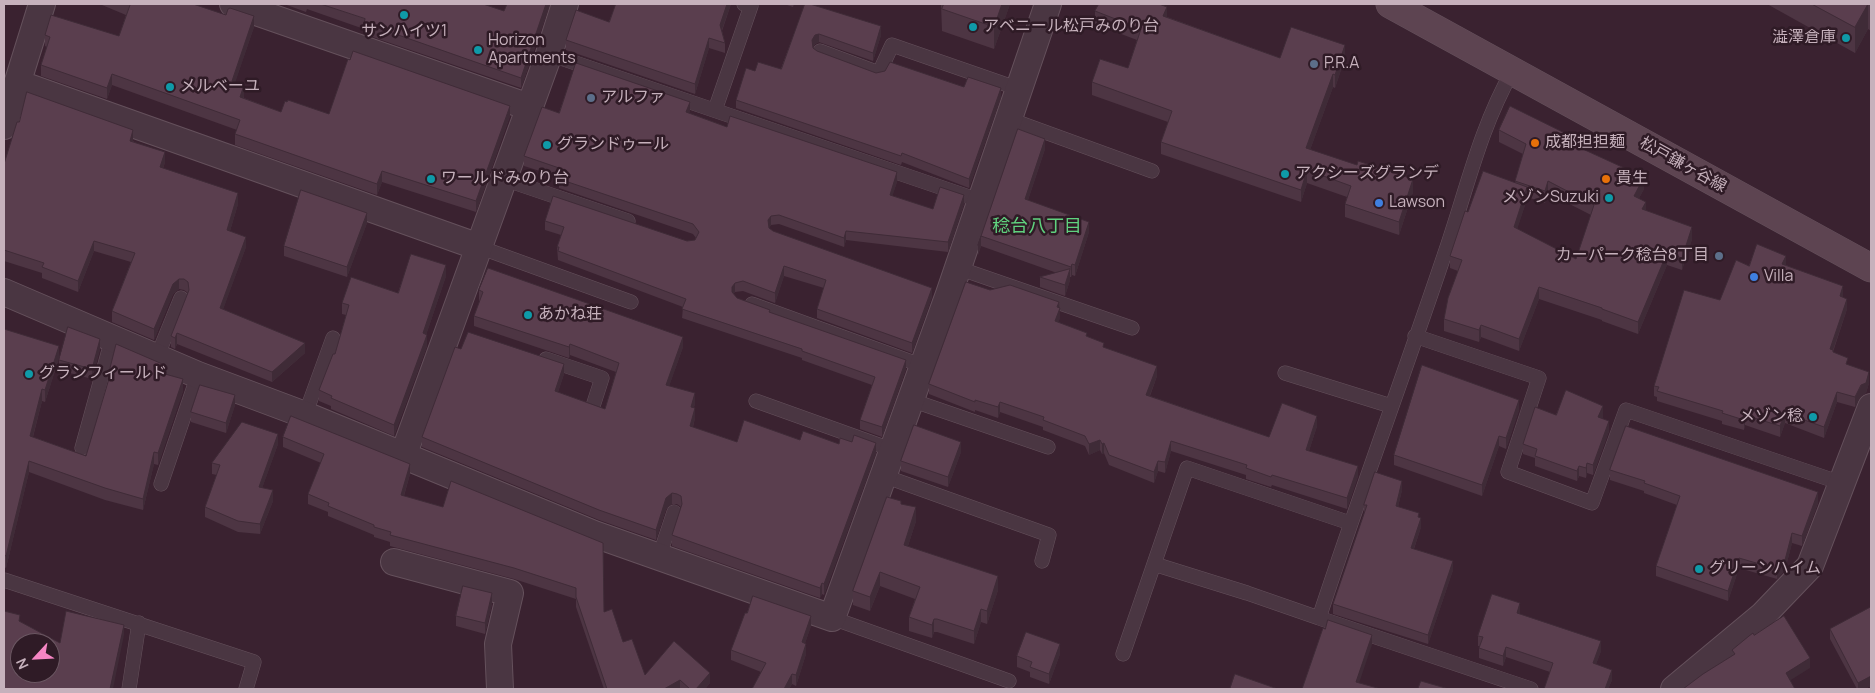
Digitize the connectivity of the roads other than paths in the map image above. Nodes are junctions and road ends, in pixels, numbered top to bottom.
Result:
1 (42, 4) edge
2 (234, 4) edge
3 (565, 4) edge
4 (744, 4) edge
5 (1048, 4) edge
6 (1390, 4) edge
7 (820, 51) edge
8 (548, 54) junction
9 (1512, 72) junction
10 (17, 83) junction
11 (1018, 89) junction
12 (529, 106) junction
13 (715, 110) junction
14 (1009, 119) junction
15 (4, 126) edge
16 (1152, 171) dead end
17 (504, 179) junction
18 (981, 201) junction
19 (643, 226) edge
20 (479, 247) junction
21 (958, 268) junction
22 (1871, 268) edge
23 (4, 292) edge
24 (181, 298) dead end
25 (740, 299) edge
26 (631, 302) dead end
27 (1132, 328) dead end
28 (1415, 336) junction
29 (333, 338) dead end
30 (112, 339) junction
31 (532, 354) edge
32 (157, 357) junction
33 (923, 366) junction
34 (1285, 373) dead end
35 (198, 375) junction
36 (911, 400) junction
37 (756, 401) dead end
38 (592, 406) edge
39 (1391, 406) junction
40 (1871, 407) edge
41 (304, 416) junction
42 (1048, 446) dead end
43 (82, 448) dead end
44 (893, 450) junction
45 (403, 456) junction
46 (884, 476) junction
47 (1841, 483) junction
48 (161, 484) dead end
49 (674, 512) dead end
50 (1350, 523) junction
51 (659, 557) junction
52 (1042, 561) dead end
53 (394, 562) dead end
54 (1154, 564) junction
55 (4, 580) edge
56 (832, 618) junction
57 (1319, 618) junction
58 (139, 623) junction
59 (1123, 654) dead end
60 (1010, 681) dead end
61 (128, 689) edge
62 (246, 689) edge
63 (500, 689) edge
64 (1531, 689) edge
65 (1674, 689) edge

1 - 10 street
2 - 12 street
3 - 8 street
4 - 13 lane
5 - 11 street
6 - 9 main road, 松戸鎌ヶ谷線
7 - 11 lane
8 - 12 street
8 - 13 lane
9 - 22 main road, 松戸鎌ヶ谷線
9 - 28 lane
10 - 15 street
10 - 20 street
11 - 14 street
12 - 17 street
13 - 18 lane
14 - 16 lane
14 - 18 street
17 - 19 lane
17 - 20 street
18 - 21 street
20 - 26 lane
20 - 45 street
21 - 27 lane
21 - 33 street
23 - 30 street
24 - 32 lane
25 - 33 lane
28 - 39 lane
28 - 47 lane
29 - 41 lane
30 - 32 street
30 - 43 lane
31 - 38 lane
32 - 35 street
33 - 36 street
34 - 39 lane
35 - 41 street
35 - 48 lane
36 - 42 lane
36 - 44 street
37 - 44 lane
39 - 50 lane
40 - 47 street
41 - 45 street
44 - 46 street
45 - 51 street
46 - 52 lane
46 - 56 street
47 - 65 street
49 - 51 lane
50 - 54 lane
50 - 57 lane
51 - 56 street
53 - 63 street
54 - 57 lane
54 - 59 lane
55 - 58 lane
56 - 60 lane
57 - 64 lane
58 - 61 lane
58 - 62 lane

